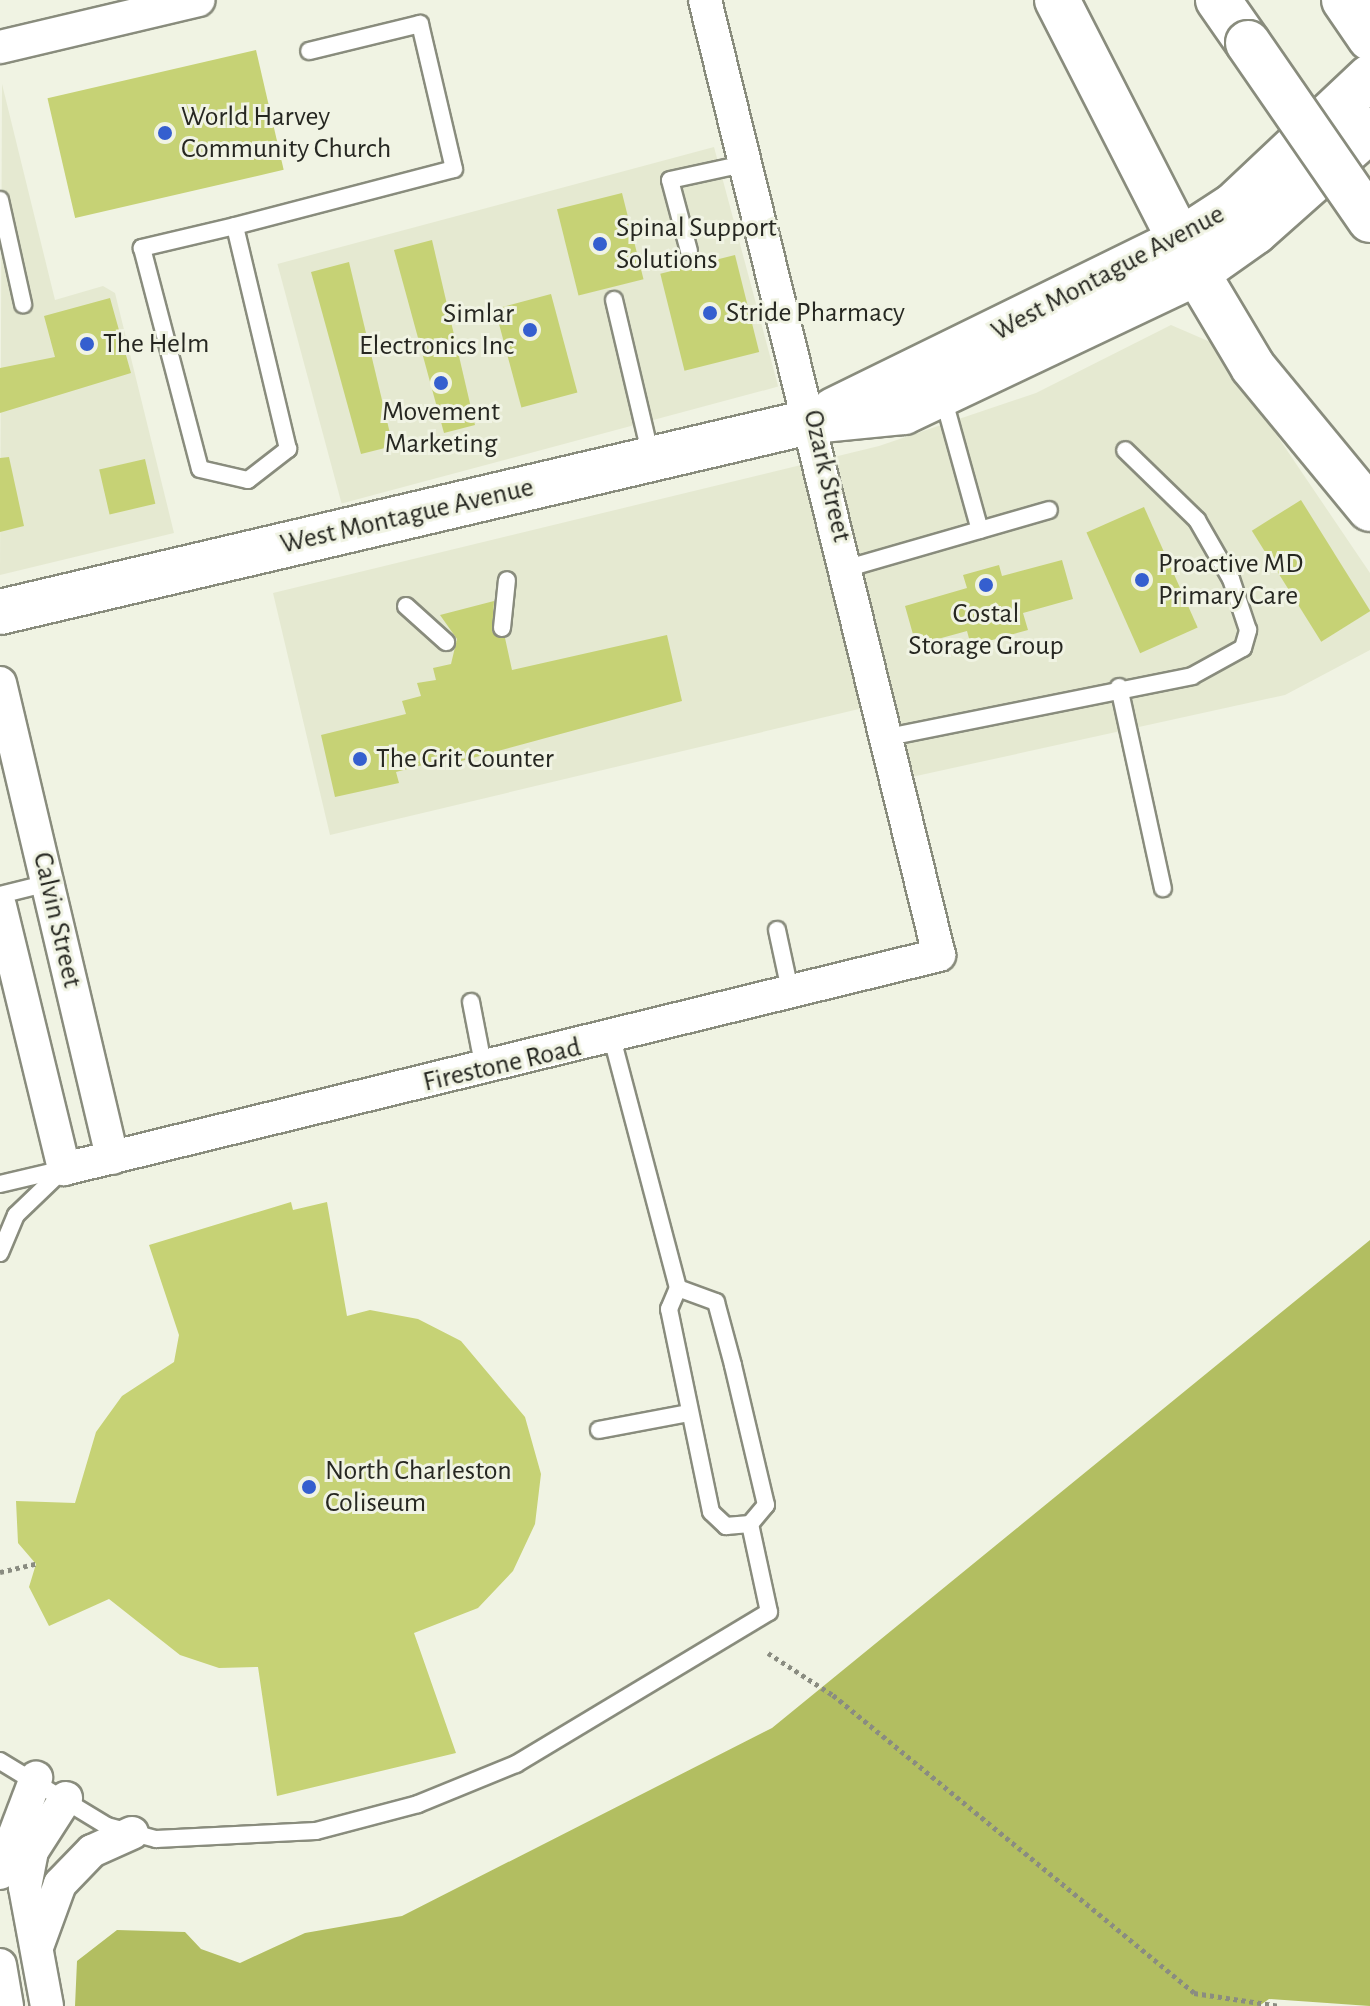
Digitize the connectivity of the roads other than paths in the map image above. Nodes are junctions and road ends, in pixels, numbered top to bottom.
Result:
1 (199, 0) edge
2 (705, 0) edge
3 (1057, 0) edge
4 (1218, 0) edge
5 (1344, 0) edge
6 (1370, 38) edge
7 (0, 47) edge
8 (309, 51) dead end
9 (1370, 77) edge
10 (1370, 130) edge
11 (748, 163) junction
12 (0, 200) edge
13 (1370, 220) edge
14 (235, 226) junction
15 (689, 251) dead end
16 (1188, 257) junction
17 (614, 300) dead end
18 (23, 304) dead end
19 (942, 396) junction
20 (813, 421) junction
21 (1125, 450) dead end
22 (652, 458) junction
23 (1370, 509) edge
24 (1049, 510) dead end
25 (980, 530) junction
26 (848, 568) junction
27 (507, 580) dead end
28 (406, 606) dead end
29 (0, 612) edge
30 (502, 628) dead end
31 (446, 642) dead end
32 (0, 683) edge
33 (1119, 687) junction
34 (888, 737) junction
35 (48, 883) junction
36 (1163, 888) dead end
37 (0, 895) edge
38 (0, 906) edge
39 (777, 930) dead end
40 (939, 955) joint
41 (791, 995) junction
42 (471, 1002) dead end
43 (612, 1039) junction
44 (484, 1069) junction
45 (112, 1158) junction
46 (64, 1169) junction
47 (0, 1184) edge
48 (0, 1253) edge
49 (678, 1288) junction
50 (689, 1413) junction
51 (599, 1430) dead end
52 (750, 1524) junction
53 (0, 1761) edge
54 (36, 1778) junction
55 (66, 1798) junction
56 (132, 1833) junction
57 (0, 1873) edge
58 (36, 1954) junction
59 (3, 1990) edge
60 (46, 1999) edge

1 - 7 street
2 - 11 street, Ozark Street
3 - 16 main road
4 - 13 main road, bridge
5 - 6 main road
8 - 14 lane
9 - 16 main road, West Montague Avenue
10 - 16 main road, West Montague Avenue
11 - 15 lane
11 - 20 street, Ozark Street
12 - 18 lane
14 - 14 lane
16 - 19 main road, West Montague Avenue
16 - 20 main road, West Montague Avenue
16 - 23 main road
17 - 22 lane
19 - 20 main road, West Montague Avenue
19 - 25 lane
20 - 22 main road, West Montague Avenue
20 - 26 street, Ozark Street
21 - 33 lane
22 - 29 main road, West Montague Avenue
24 - 25 lane
25 - 26 lane
26 - 34 street, Ozark Street
27 - 30 lane
28 - 31 lane
32 - 35 street, Calvin Street
33 - 34 lane
33 - 36 lane
34 - 40 street, Ozark Street
35 - 37 lane
35 - 45 street, Calvin Street
38 - 46 street, Calvin Street
39 - 41 lane
40 - 41 street, Firestone Road
41 - 43 street, Firestone Road
42 - 44 lane
43 - 44 street, Firestone Road
43 - 49 lane
44 - 45 street, Firestone Road
45 - 46 street, Firestone Road
46 - 47 lane
46 - 48 lane
49 - 50 lane
49 - 52 lane
50 - 51 lane
50 - 52 lane
52 - 56 lane
53 - 54 lane
54 - 55 lane
54 - 57 street
55 - 56 lane
55 - 58 street
56 - 58 street
58 - 60 street
59 - 60 lane

